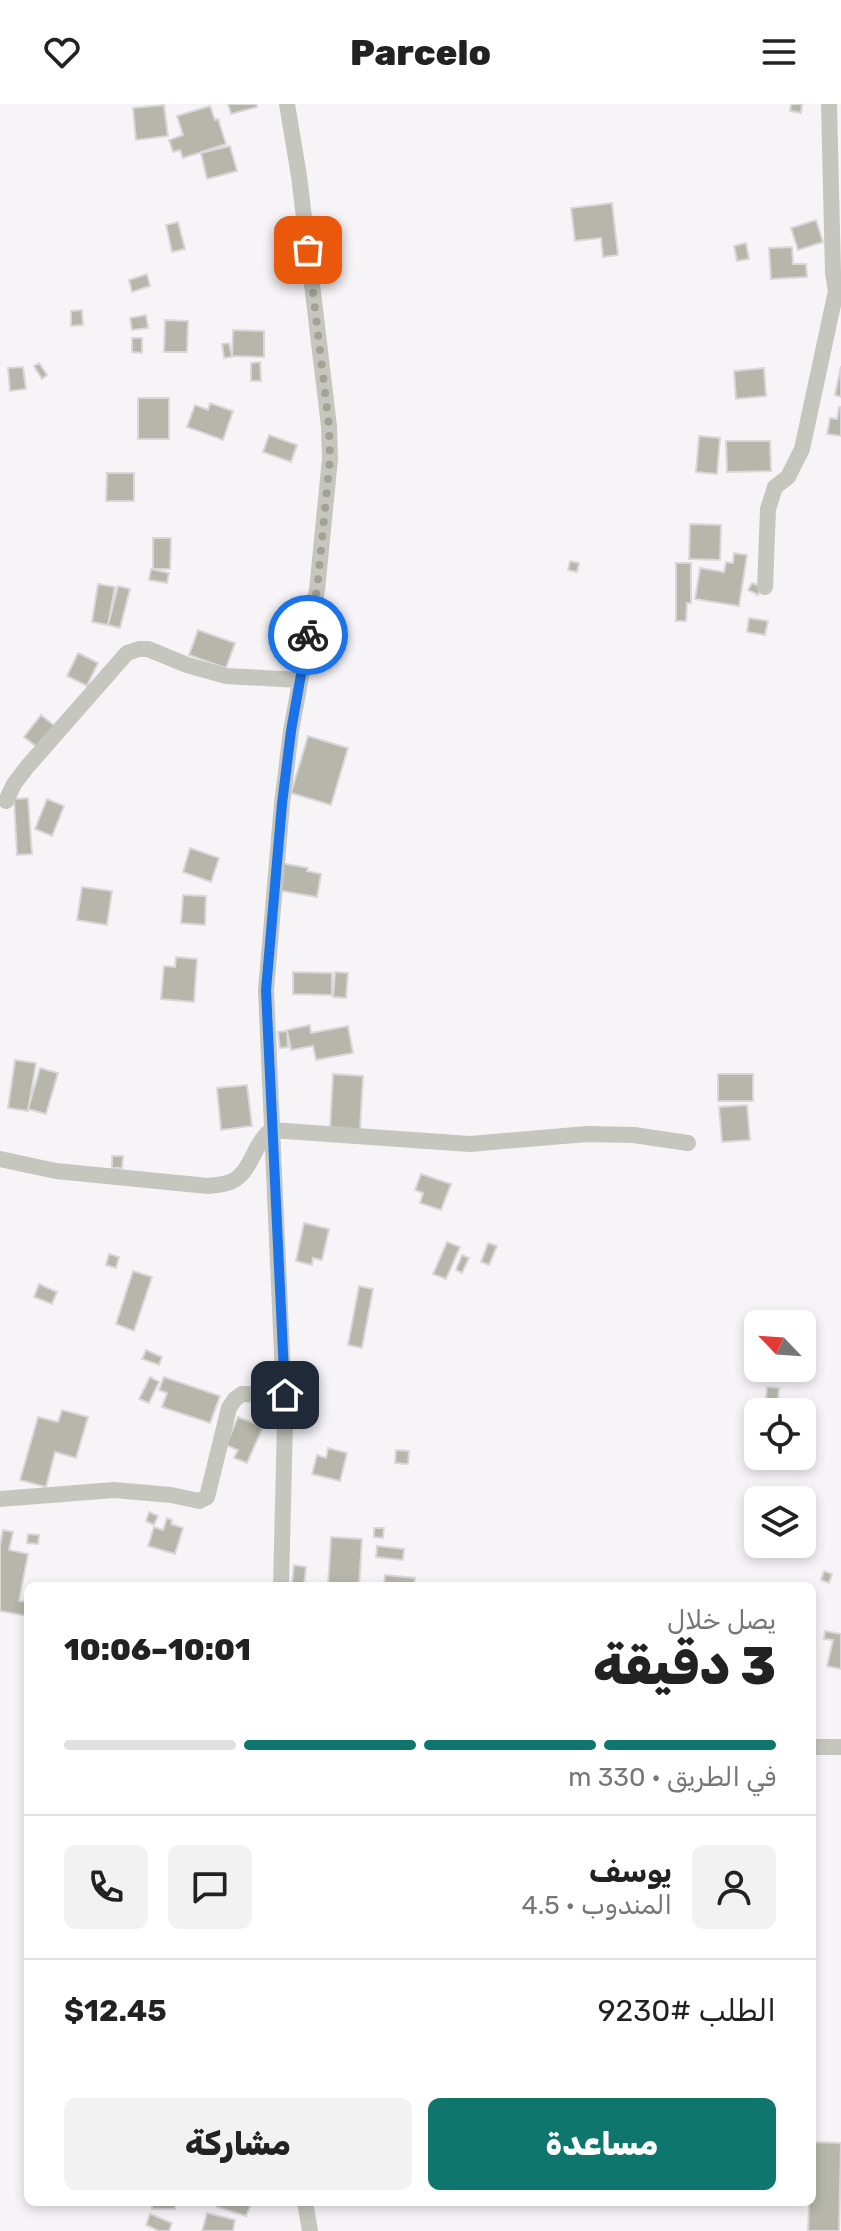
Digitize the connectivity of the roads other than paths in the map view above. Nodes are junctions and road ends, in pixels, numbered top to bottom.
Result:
1 (287, 104) edge
2 (829, 104) edge
3 (838, 295) edge
4 (765, 587) dead end
5 (300, 680) junction
6 (6, 801) dead end
7 (271, 1130) junction
8 (688, 1143) dead end
9 (0, 1159) edge
10 (285, 1395) junction
11 (0, 1499) edge
12 (281, 1582) edge
13 (816, 1747) edge
14 (841, 1747) edge
15 (306, 2206) edge
16 (310, 2231) edge

1 - 5 street
2 - 3 street
3 - 4 street
5 - 6 street
5 - 7 street
7 - 8 street
7 - 9 street
7 - 10 street
10 - 11 street
10 - 12 street
13 - 14 street
15 - 16 street

